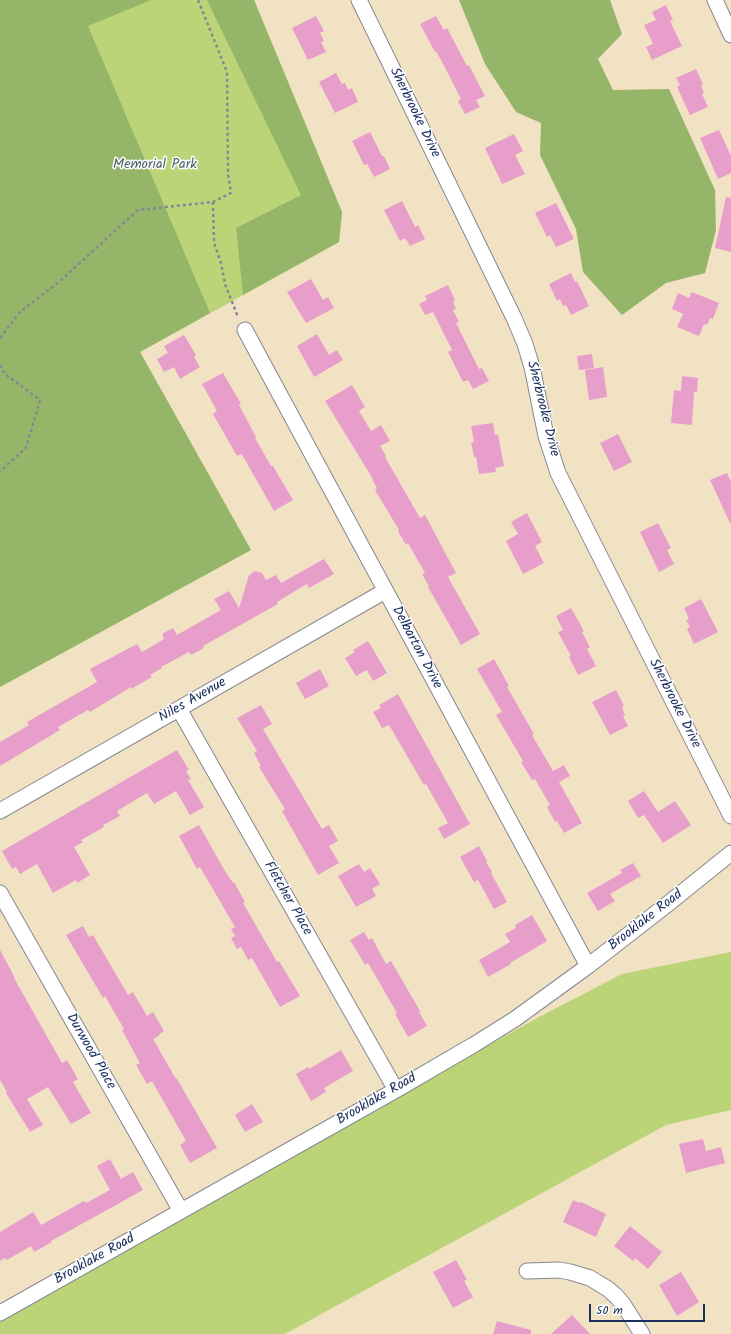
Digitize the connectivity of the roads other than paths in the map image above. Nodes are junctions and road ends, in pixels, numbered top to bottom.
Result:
1 (359, 0) edge
2 (715, 0) edge
3 (731, 35) edge
4 (245, 330) road end
5 (385, 591) junction
6 (179, 709) junction
7 (0, 811) edge
8 (731, 816) edge
9 (731, 853) edge
10 (0, 893) edge
11 (588, 966) junction
12 (396, 1090) junction
13 (181, 1211) junction
14 (527, 1271) dead end
15 (0, 1313) edge
16 (642, 1334) edge

1 - 8 street, Sherbrooke Drive
2 - 3 street
4 - 5 street, Delbarton Drive
5 - 6 street, Niles Avenue
5 - 11 street, Delbarton Drive
6 - 7 street, Niles Avenue
6 - 12 street, Fletcher Place
9 - 11 street, Brooklake Road
10 - 13 street, Durwood Place
11 - 12 street, Brooklake Road
12 - 13 street, Brooklake Road
13 - 15 street, Brooklake Road
14 - 16 street

